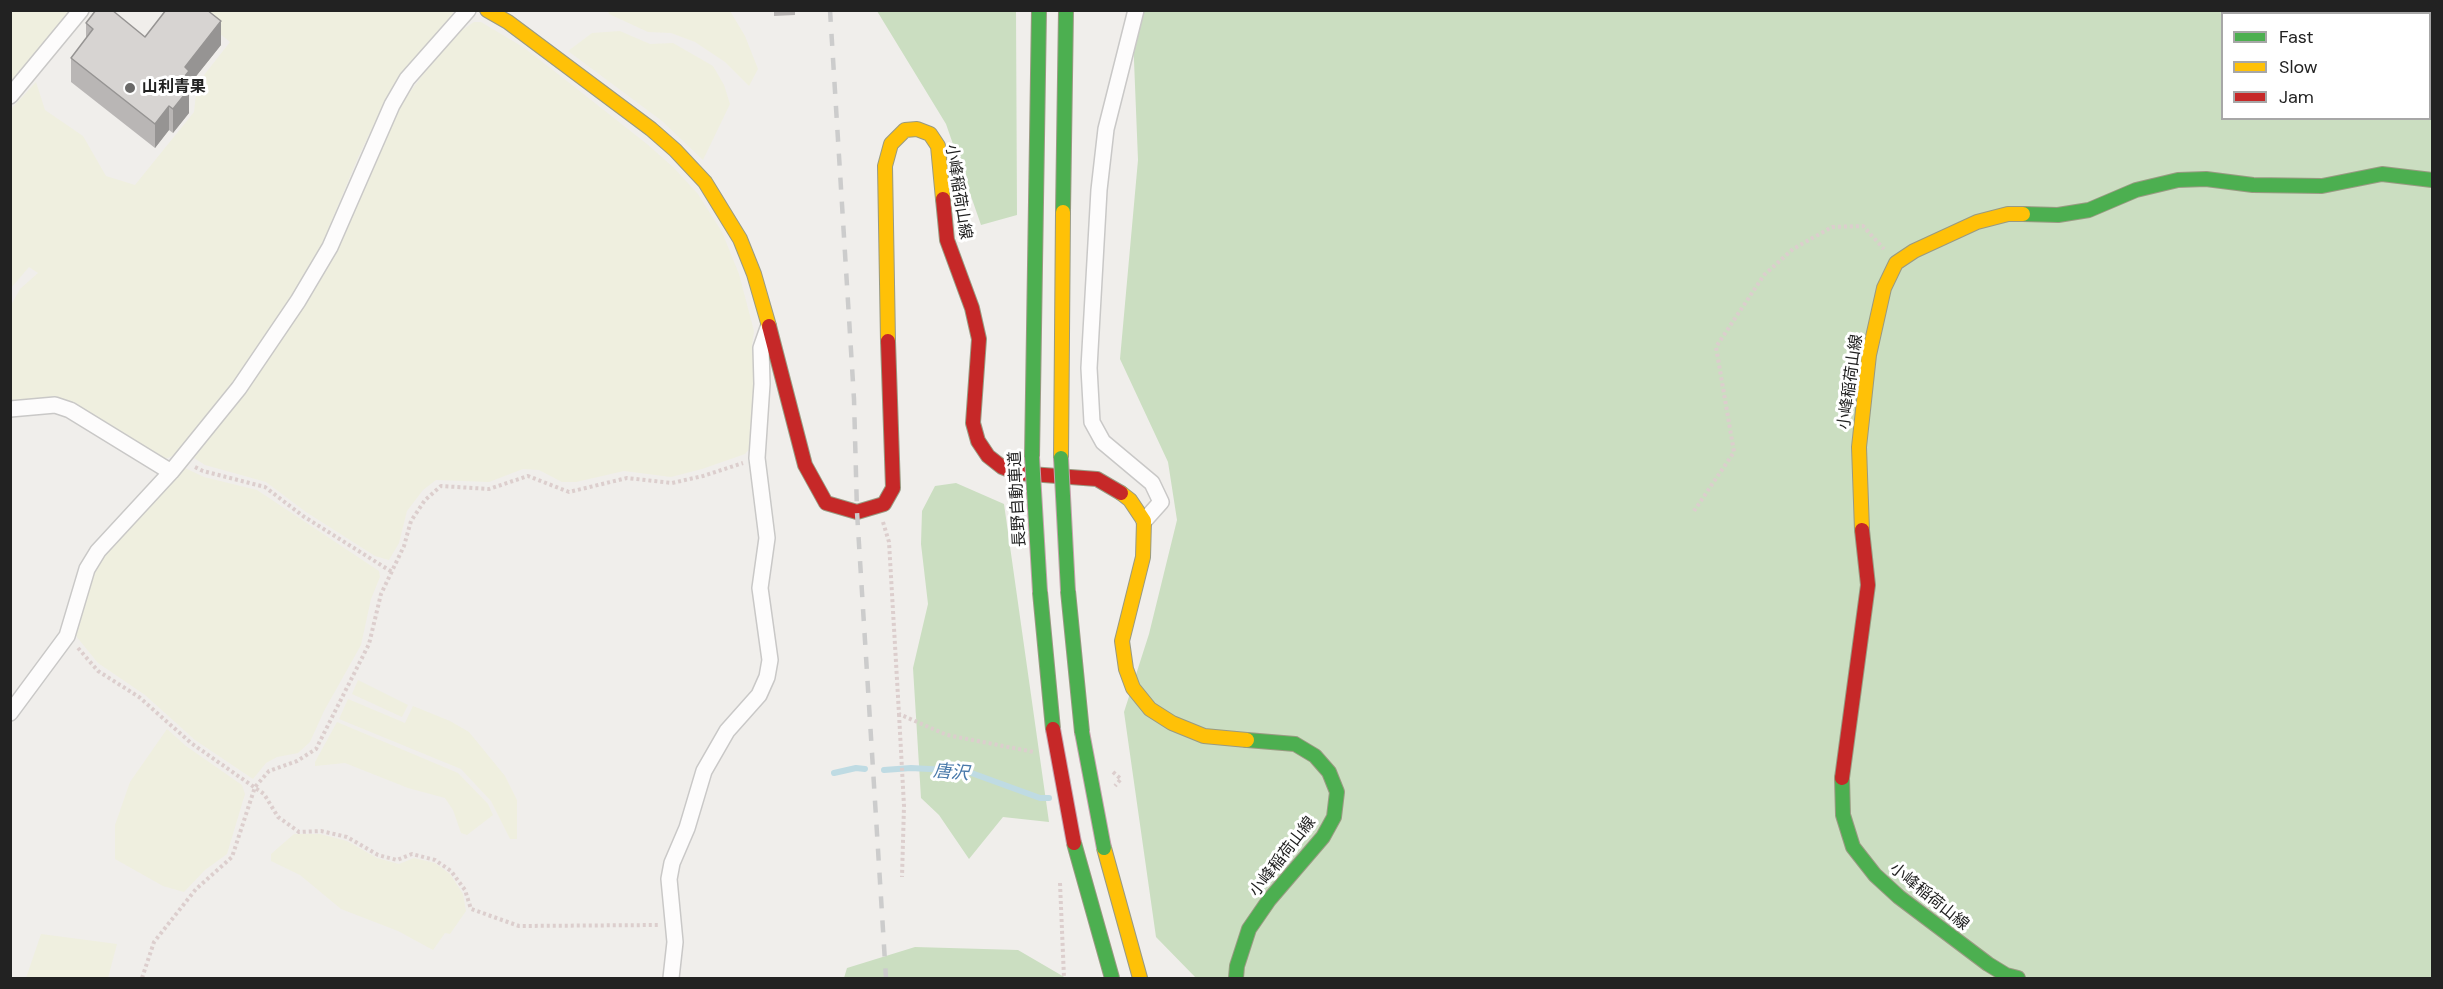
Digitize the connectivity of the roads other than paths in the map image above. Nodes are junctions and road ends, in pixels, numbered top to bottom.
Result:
1 (81, 10) edge
2 (468, 10) edge
3 (487, 10) edge
4 (1039, 10) edge
5 (1066, 10) edge
6 (1136, 10) edge
7 (10, 96) edge
8 (2433, 180) edge
9 (768, 328) junction
10 (10, 409) edge
11 (171, 472) junction
12 (1144, 521) junction
13 (10, 713) edge
14 (671, 978) edge
15 (1112, 978) edge
16 (1140, 978) edge
17 (1236, 978) edge
18 (2019, 978) edge

1 - 7 street
2 - 11 street
3 - 9 main road
4 - 15 main road, 長野自動車道, bridge
5 - 16 main road, bridge
6 - 12 street
8 - 18 main road, 小峰稲荷山線
9 - 12 main road, 小峰稲荷山線
9 - 14 street
10 - 11 street
11 - 13 street
12 - 17 main road, 小峰稲荷山線

